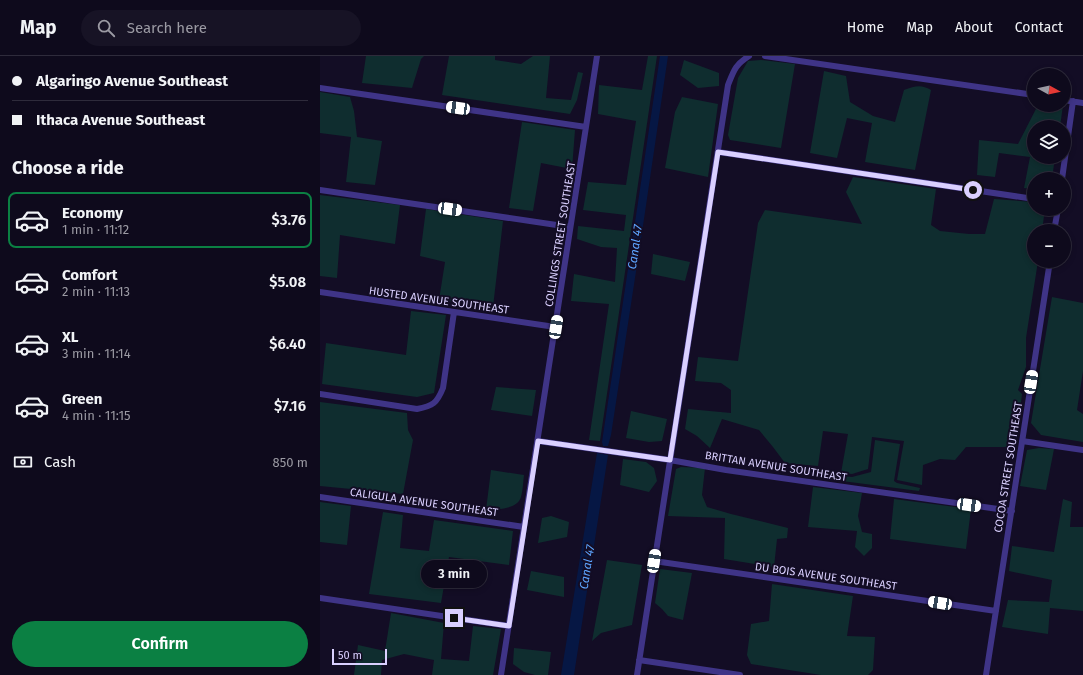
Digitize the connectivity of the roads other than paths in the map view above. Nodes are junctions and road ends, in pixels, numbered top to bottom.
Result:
1 (597, 56) edge
2 (749, 56) edge
3 (765, 56) edge
4 (320, 88) edge
5 (1027, 95) edge
6 (1073, 101) joint
7 (1083, 103) edge
8 (586, 127) junction
9 (718, 152) junction
10 (1063, 172) edge
11 (320, 190) edge
12 (1027, 198) edge
13 (570, 227) junction
14 (1049, 268) edge
15 (320, 292) edge
16 (454, 312) junction
17 (556, 327) junction
18 (320, 394) edge
19 (538, 441) junction
20 (1022, 441) junction
21 (1083, 450) edge
22 (670, 460) junction
23 (320, 497) edge
24 (1012, 511) junction
25 (524, 527) junction
26 (654, 561) junction
27 (320, 598) edge
28 (996, 611) junction
29 (509, 626) junction
30 (639, 660) junction
31 (501, 675) edge
32 (637, 675) edge
33 (740, 675) edge
34 (986, 675) edge

1 - 8 street, COLLINGS STREET SOUTHEAST
2 - 9 street
3 - 5 street
4 - 8 street
6 - 7 street
6 - 10 street
8 - 13 street, COLLINGS STREET SOUTHEAST
9 - 12 street
9 - 22 street
11 - 13 street
13 - 17 street, COLLINGS STREET SOUTHEAST
14 - 20 street, COCOA STREET SOUTHEAST
15 - 16 street, HUSTED AVENUE SOUTHEAST
16 - 17 street, HUSTED AVENUE SOUTHEAST
16 - 18 street
17 - 19 street, COLLINGS STREET SOUTHEAST
19 - 22 street, BRITTAN AVENUE SOUTHEAST
19 - 25 street, COLLINGS STREET SOUTHEAST
20 - 21 street
20 - 24 street, COCOA STREET SOUTHEAST
22 - 24 street, BRITTAN AVENUE SOUTHEAST
22 - 26 street
23 - 25 street, CALIGULA AVENUE SOUTHEAST
24 - 28 street, COCOA STREET SOUTHEAST
25 - 29 street, COLLINGS STREET SOUTHEAST
26 - 28 street, DU BOIS AVENUE SOUTHEAST
26 - 30 street
27 - 29 street
28 - 34 street, COCOA STREET SOUTHEAST
29 - 31 street, COLLINGS STREET SOUTHEAST
30 - 32 street
30 - 33 street

